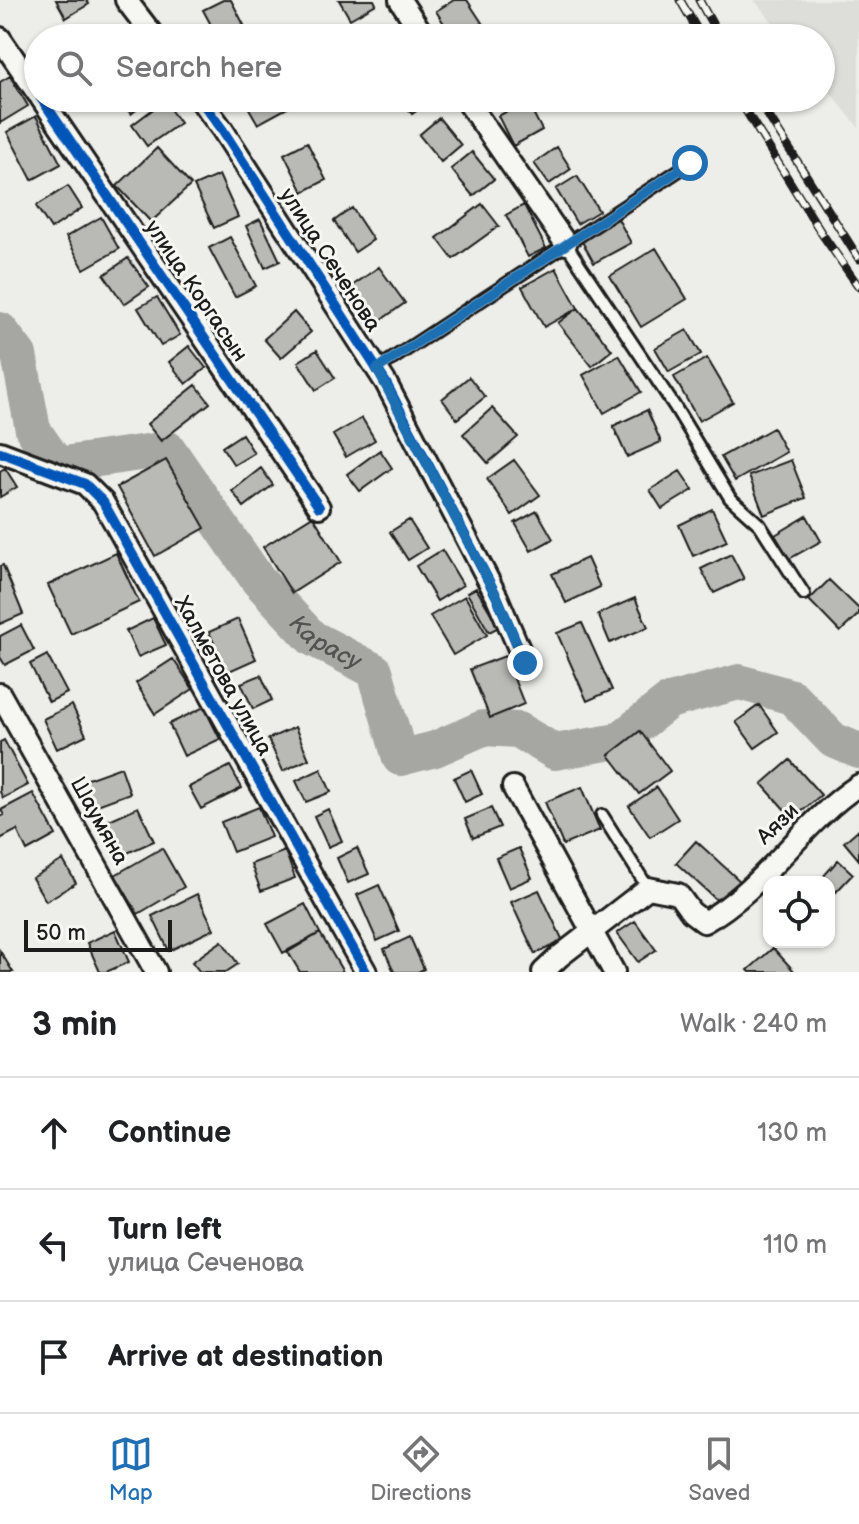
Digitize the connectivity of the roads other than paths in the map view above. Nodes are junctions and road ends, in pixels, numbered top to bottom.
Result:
1 (126, 0) edge
2 (400, 0) edge
3 (144, 24) edge
4 (416, 24) edge
5 (0, 38) edge
6 (24, 73) edge
7 (51, 112) edge
8 (209, 112) edge
9 (475, 112) edge
10 (690, 163) dead end
11 (566, 244) junction
12 (377, 369) junction
13 (0, 452) edge
14 (319, 507) dead end
15 (804, 594) dead end
16 (525, 663) dead end
17 (0, 694) edge
18 (859, 785) edge
19 (513, 787) dead end
20 (602, 815) dead end
21 (648, 888) junction
22 (590, 932) junction
23 (156, 972) edge
24 (366, 972) edge
25 (543, 972) edge
26 (614, 972) edge

1 - 3 street
2 - 4 street
5 - 6 street, улица Коргасын
7 - 14 street, улица Коргасын
8 - 12 street, улица Сеченова
9 - 11 street
10 - 11 lane
11 - 12 lane
11 - 15 lane
12 - 16 street, улица Сеченова
13 - 24 street, Халметова улица
17 - 23 street, Шаумяна
18 - 21 street, Аязи
19 - 22 street
20 - 21 lane
21 - 22 street
22 - 25 street
22 - 26 street

